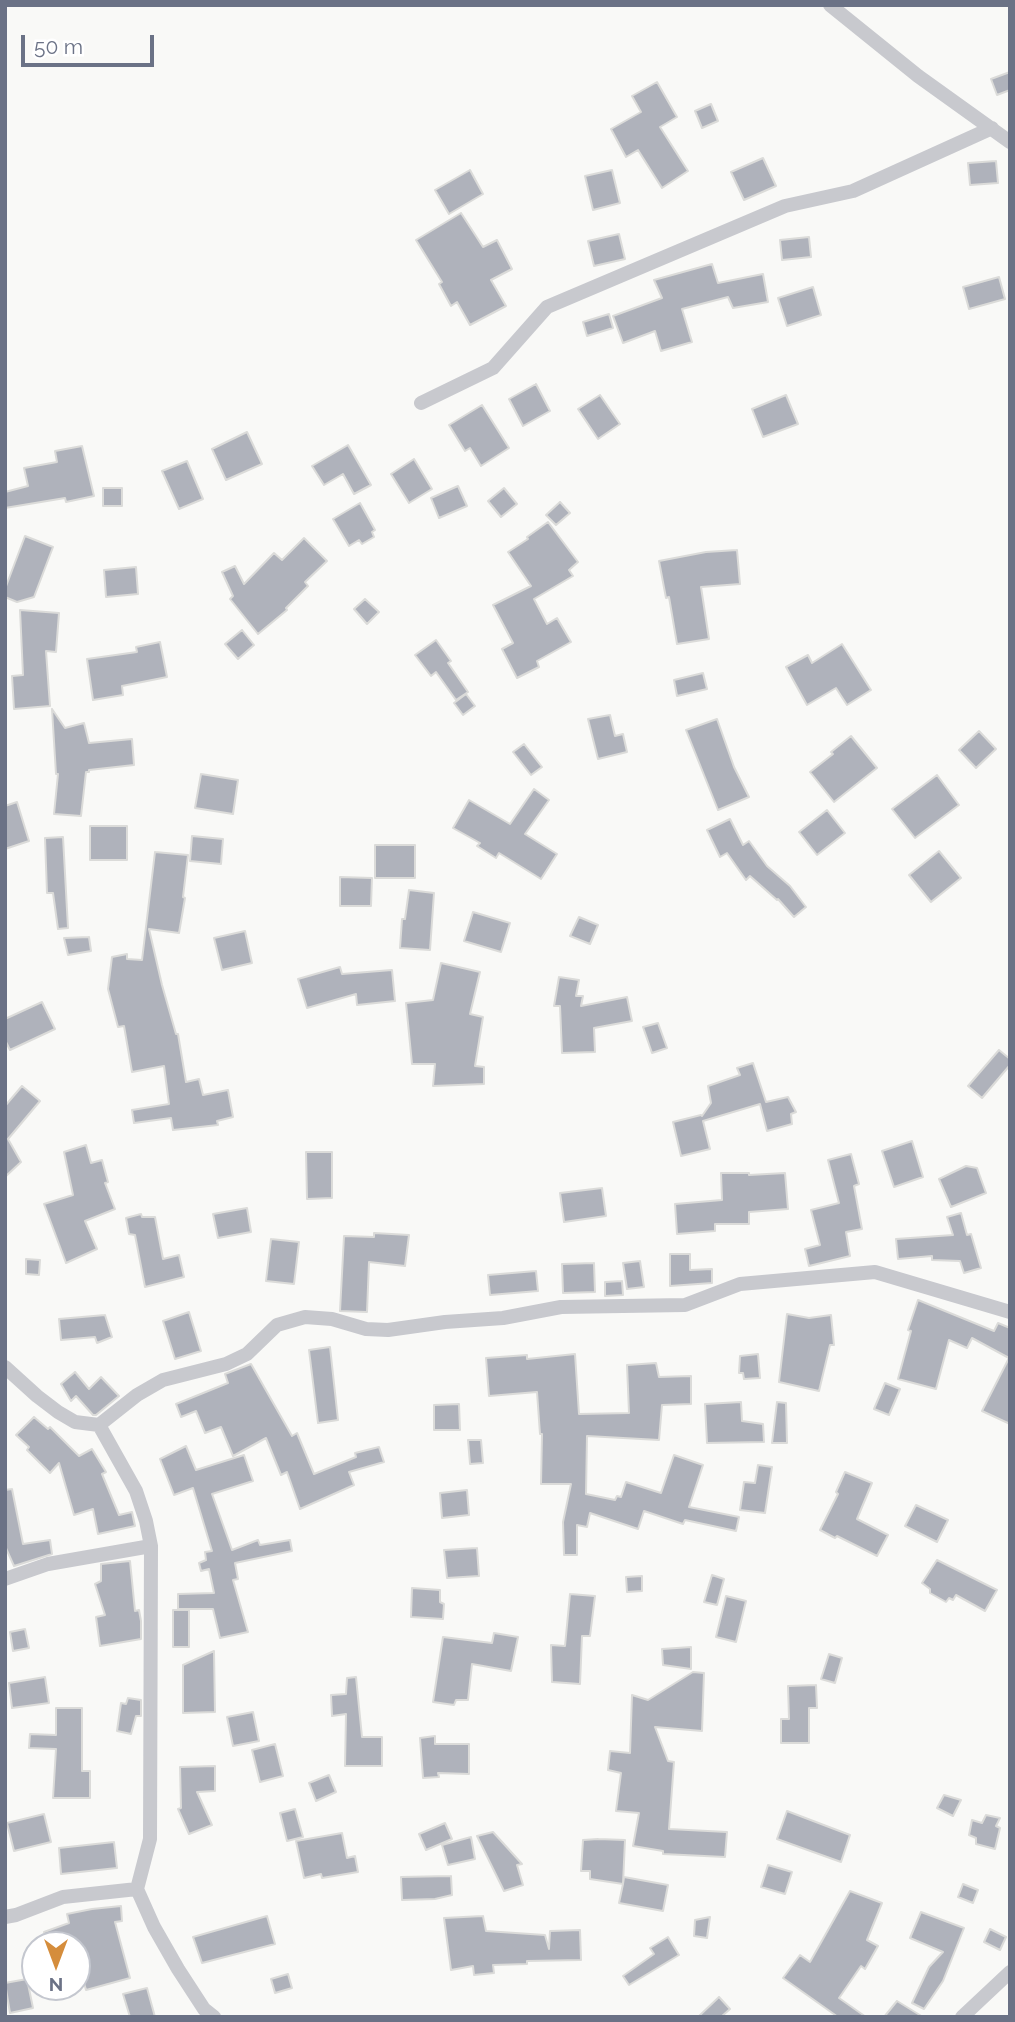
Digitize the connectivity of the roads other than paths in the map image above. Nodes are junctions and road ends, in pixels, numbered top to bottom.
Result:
1 (830, 5) edge
2 (992, 128) junction
3 (1010, 142) edge
4 (421, 403) dead end
5 (1010, 1312) edge
6 (5, 1367) edge
7 (99, 1425) junction
8 (151, 1546) junction
9 (5, 1579) edge
10 (137, 1888) junction
11 (5, 1917) edge
12 (1010, 1972) edge
13 (214, 2017) edge
14 (962, 2017) edge

1 - 2 street
2 - 3 street
2 - 4 street
5 - 7 street
6 - 7 street
7 - 8 street
8 - 9 street
8 - 10 street
10 - 11 street
10 - 13 street
12 - 14 street

